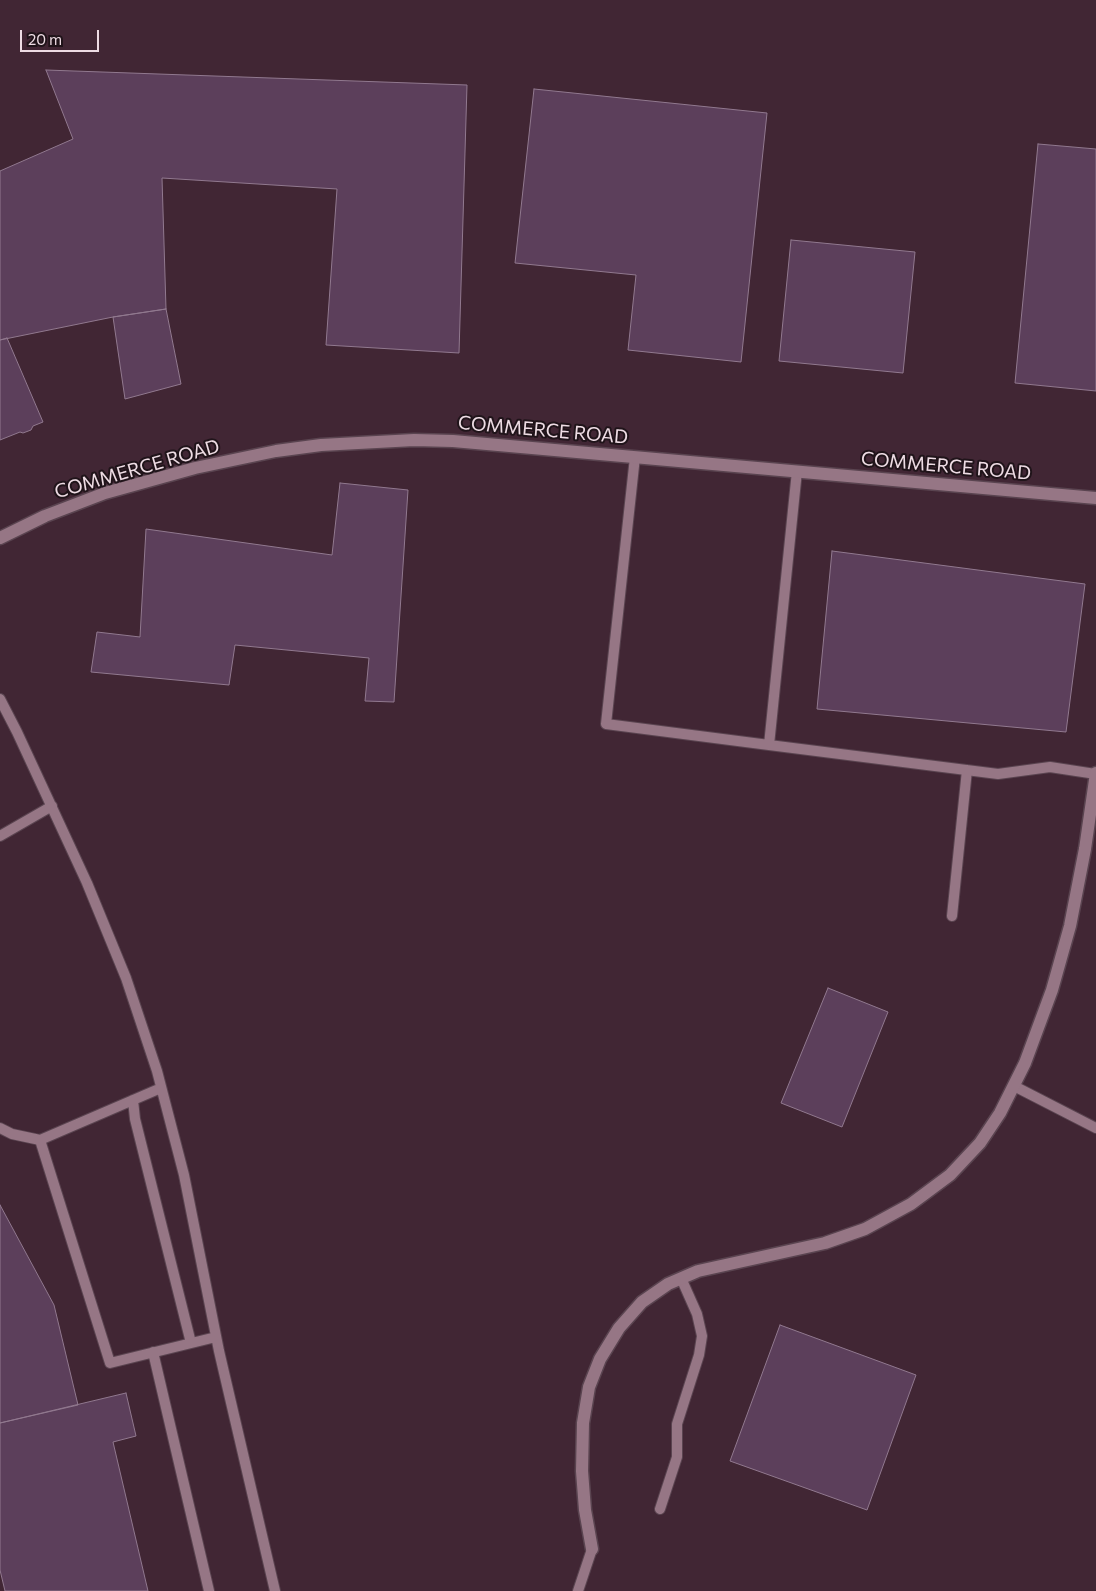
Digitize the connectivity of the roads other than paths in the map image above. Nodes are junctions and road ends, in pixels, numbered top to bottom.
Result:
1 (635, 457) junction
2 (797, 471) junction
3 (1096, 498) edge
4 (0, 538) edge
5 (0, 699) edge
6 (769, 745) junction
7 (967, 770) junction
8 (1096, 774) edge
9 (52, 806) junction
10 (0, 836) edge
11 (952, 916) dead end
12 (1014, 1086) junction
13 (161, 1088) junction
14 (133, 1100) junction
15 (0, 1128) edge
16 (1096, 1128) edge
17 (40, 1140) junction
18 (681, 1278) junction
19 (216, 1337) junction
20 (191, 1343) junction
21 (154, 1352) junction
22 (660, 1509) dead end
23 (592, 1549) joint
24 (208, 1591) edge
25 (274, 1591) edge
26 (578, 1591) edge

1 - 2 street, COMMERCE ROAD
1 - 4 street, COMMERCE ROAD
1 - 6 lane
2 - 3 street, COMMERCE ROAD
2 - 6 lane
5 - 9 lane
6 - 7 lane
7 - 8 lane
7 - 11 lane
8 - 12 street
9 - 10 lane
9 - 13 lane
12 - 16 lane
12 - 18 street
13 - 14 lane
13 - 19 lane
14 - 17 lane
14 - 20 lane
15 - 17 lane
17 - 21 lane
18 - 22 lane
18 - 23 street
19 - 20 lane
19 - 25 lane
20 - 21 lane
21 - 24 lane
23 - 26 lane

